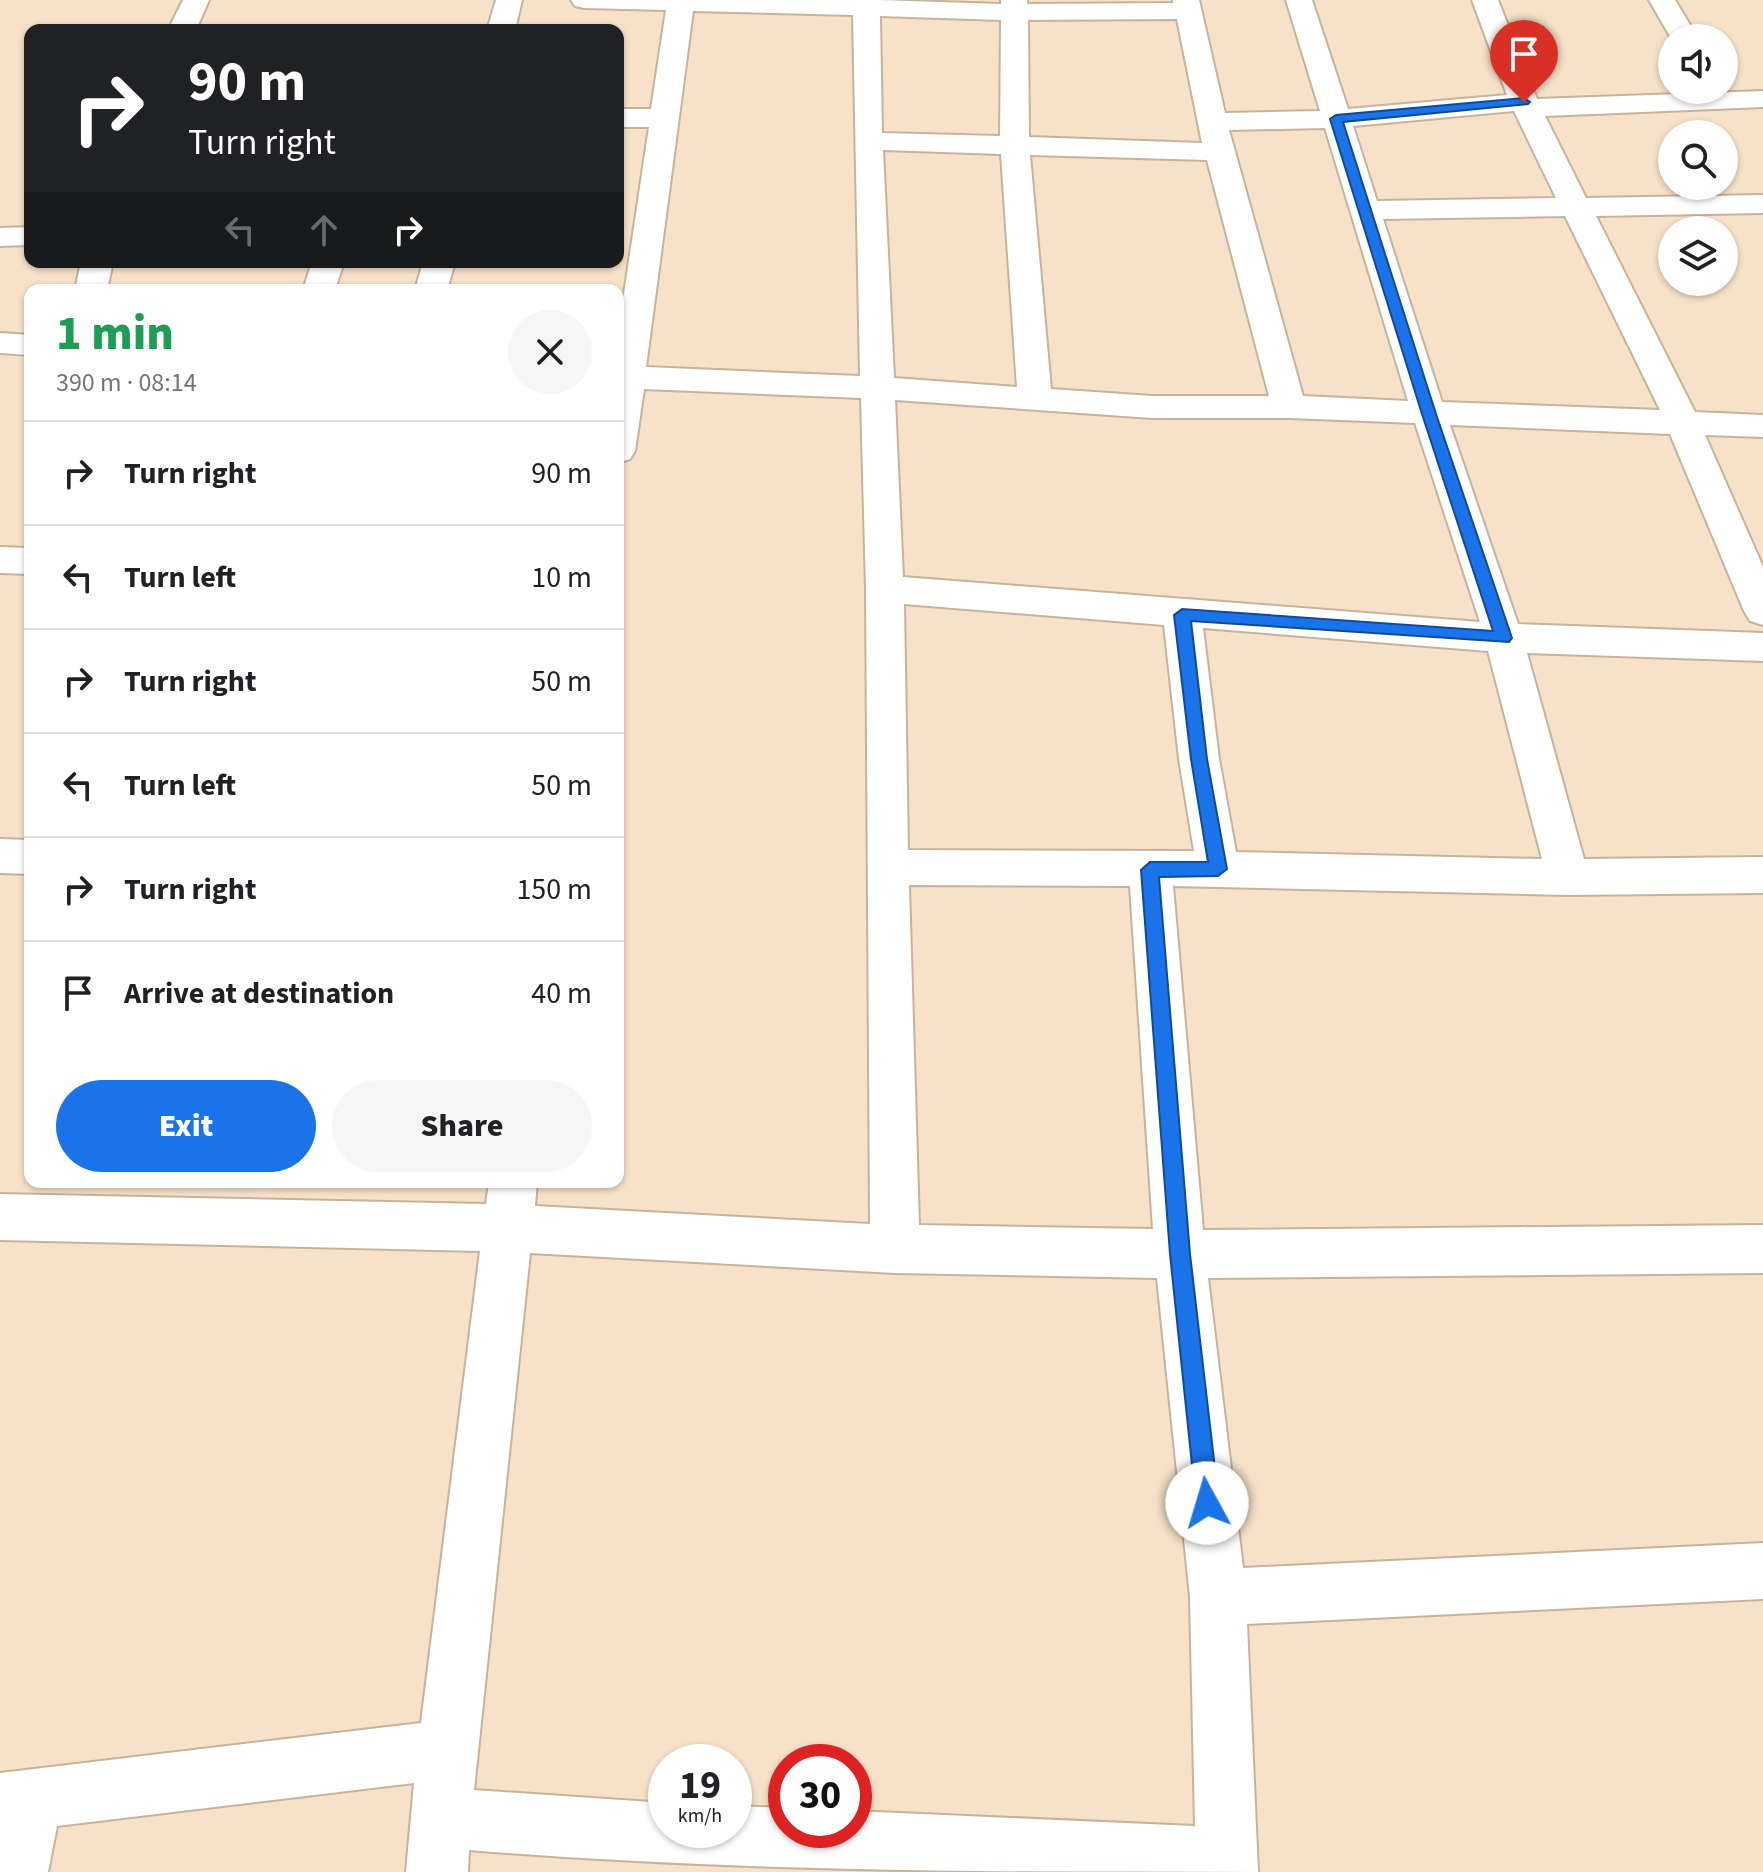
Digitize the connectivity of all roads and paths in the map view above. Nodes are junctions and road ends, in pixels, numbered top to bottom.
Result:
1 (196, 0) edge
2 (509, 0) edge
3 (584, 0) edge
4 (1299, 0) edge
5 (1485, 0) edge
6 (1662, 0) edge
7 (681, 2) edge
8 (866, 4) edge
9 (1187, 5) edge
10 (1014, 6) edge
11 (185, 24) edge
12 (503, 24) edge
13 (1676, 24) edge
14 (1738, 97) edge
15 (1658, 98) edge
16 (1763, 99) edge
17 (1526, 105) junction
18 (624, 118) edge
19 (664, 118) junction
20 (1336, 119) junction
21 (1216, 137) junction
22 (868, 141) junction
23 (1015, 145) junction
24 (1763, 204) edge
25 (1577, 209) junction
26 (1364, 210) junction
27 (24, 236) edge
28 (0, 237) edge
29 (0, 343) edge
30 (24, 345) edge
31 (624, 378) edge
32 (876, 388) junction
33 (1035, 400) junction
34 (1289, 407) junction
35 (1429, 414) junction
36 (1683, 423) junction
37 (1763, 426) edge
38 (0, 560) edge
39 (24, 561) edge
40 (885, 589) junction
41 (1763, 611) edge
42 (1182, 615) junction
43 (1504, 638) junction
44 (1763, 647) edge
45 (0, 856) edge
46 (24, 857) edge
47 (887, 867) junction
48 (1218, 869) junction
49 (1150, 870) junction
50 (1763, 875) edge
51 (1568, 877) junction
52 (510, 1205) edge
53 (0, 1217) edge
54 (895, 1249) junction
55 (1763, 1249) edge
56 (1180, 1254) junction
57 (1763, 1571) edge
58 (1218, 1597) junction
59 (447, 1749) junction
60 (16, 1801) edge
61 (440, 1844) edge
62 (1226, 1865) edge
63 (17, 1872) edge

1 - 11 street
2 - 12 street
3 - 7 street
4 - 20 street
5 - 17 street
6 - 13 street
7 - 8 street
7 - 19 street
8 - 10 street
8 - 22 street
9 - 10 street
9 - 21 street
10 - 23 street
14 - 16 street
15 - 17 street
17 - 20 street
17 - 25 street
18 - 19 street
19 - 31 street
20 - 21 street
20 - 26 street
21 - 23 street
21 - 34 street
22 - 23 street
22 - 32 street
23 - 33 street
24 - 25 street
25 - 26 street
25 - 36 street
26 - 35 street
27 - 28 street
29 - 30 street
31 - 32 street
32 - 33 street
32 - 40 street
33 - 34 street
34 - 35 street
35 - 36 street
35 - 43 street
36 - 37 street
36 - 41 street
38 - 39 street
40 - 42 street
40 - 47 street
42 - 43 street
42 - 48 street
43 - 44 street
43 - 51 street
45 - 46 street
47 - 49 street
47 - 54 street
48 - 49 street
48 - 51 street
49 - 56 street
50 - 51 street
52 - 53 street
52 - 54 street
52 - 59 street
54 - 56 street
55 - 56 street
56 - 58 street
57 - 58 street
58 - 62 street
59 - 60 street
59 - 61 street
60 - 63 street
61 - 62 street

